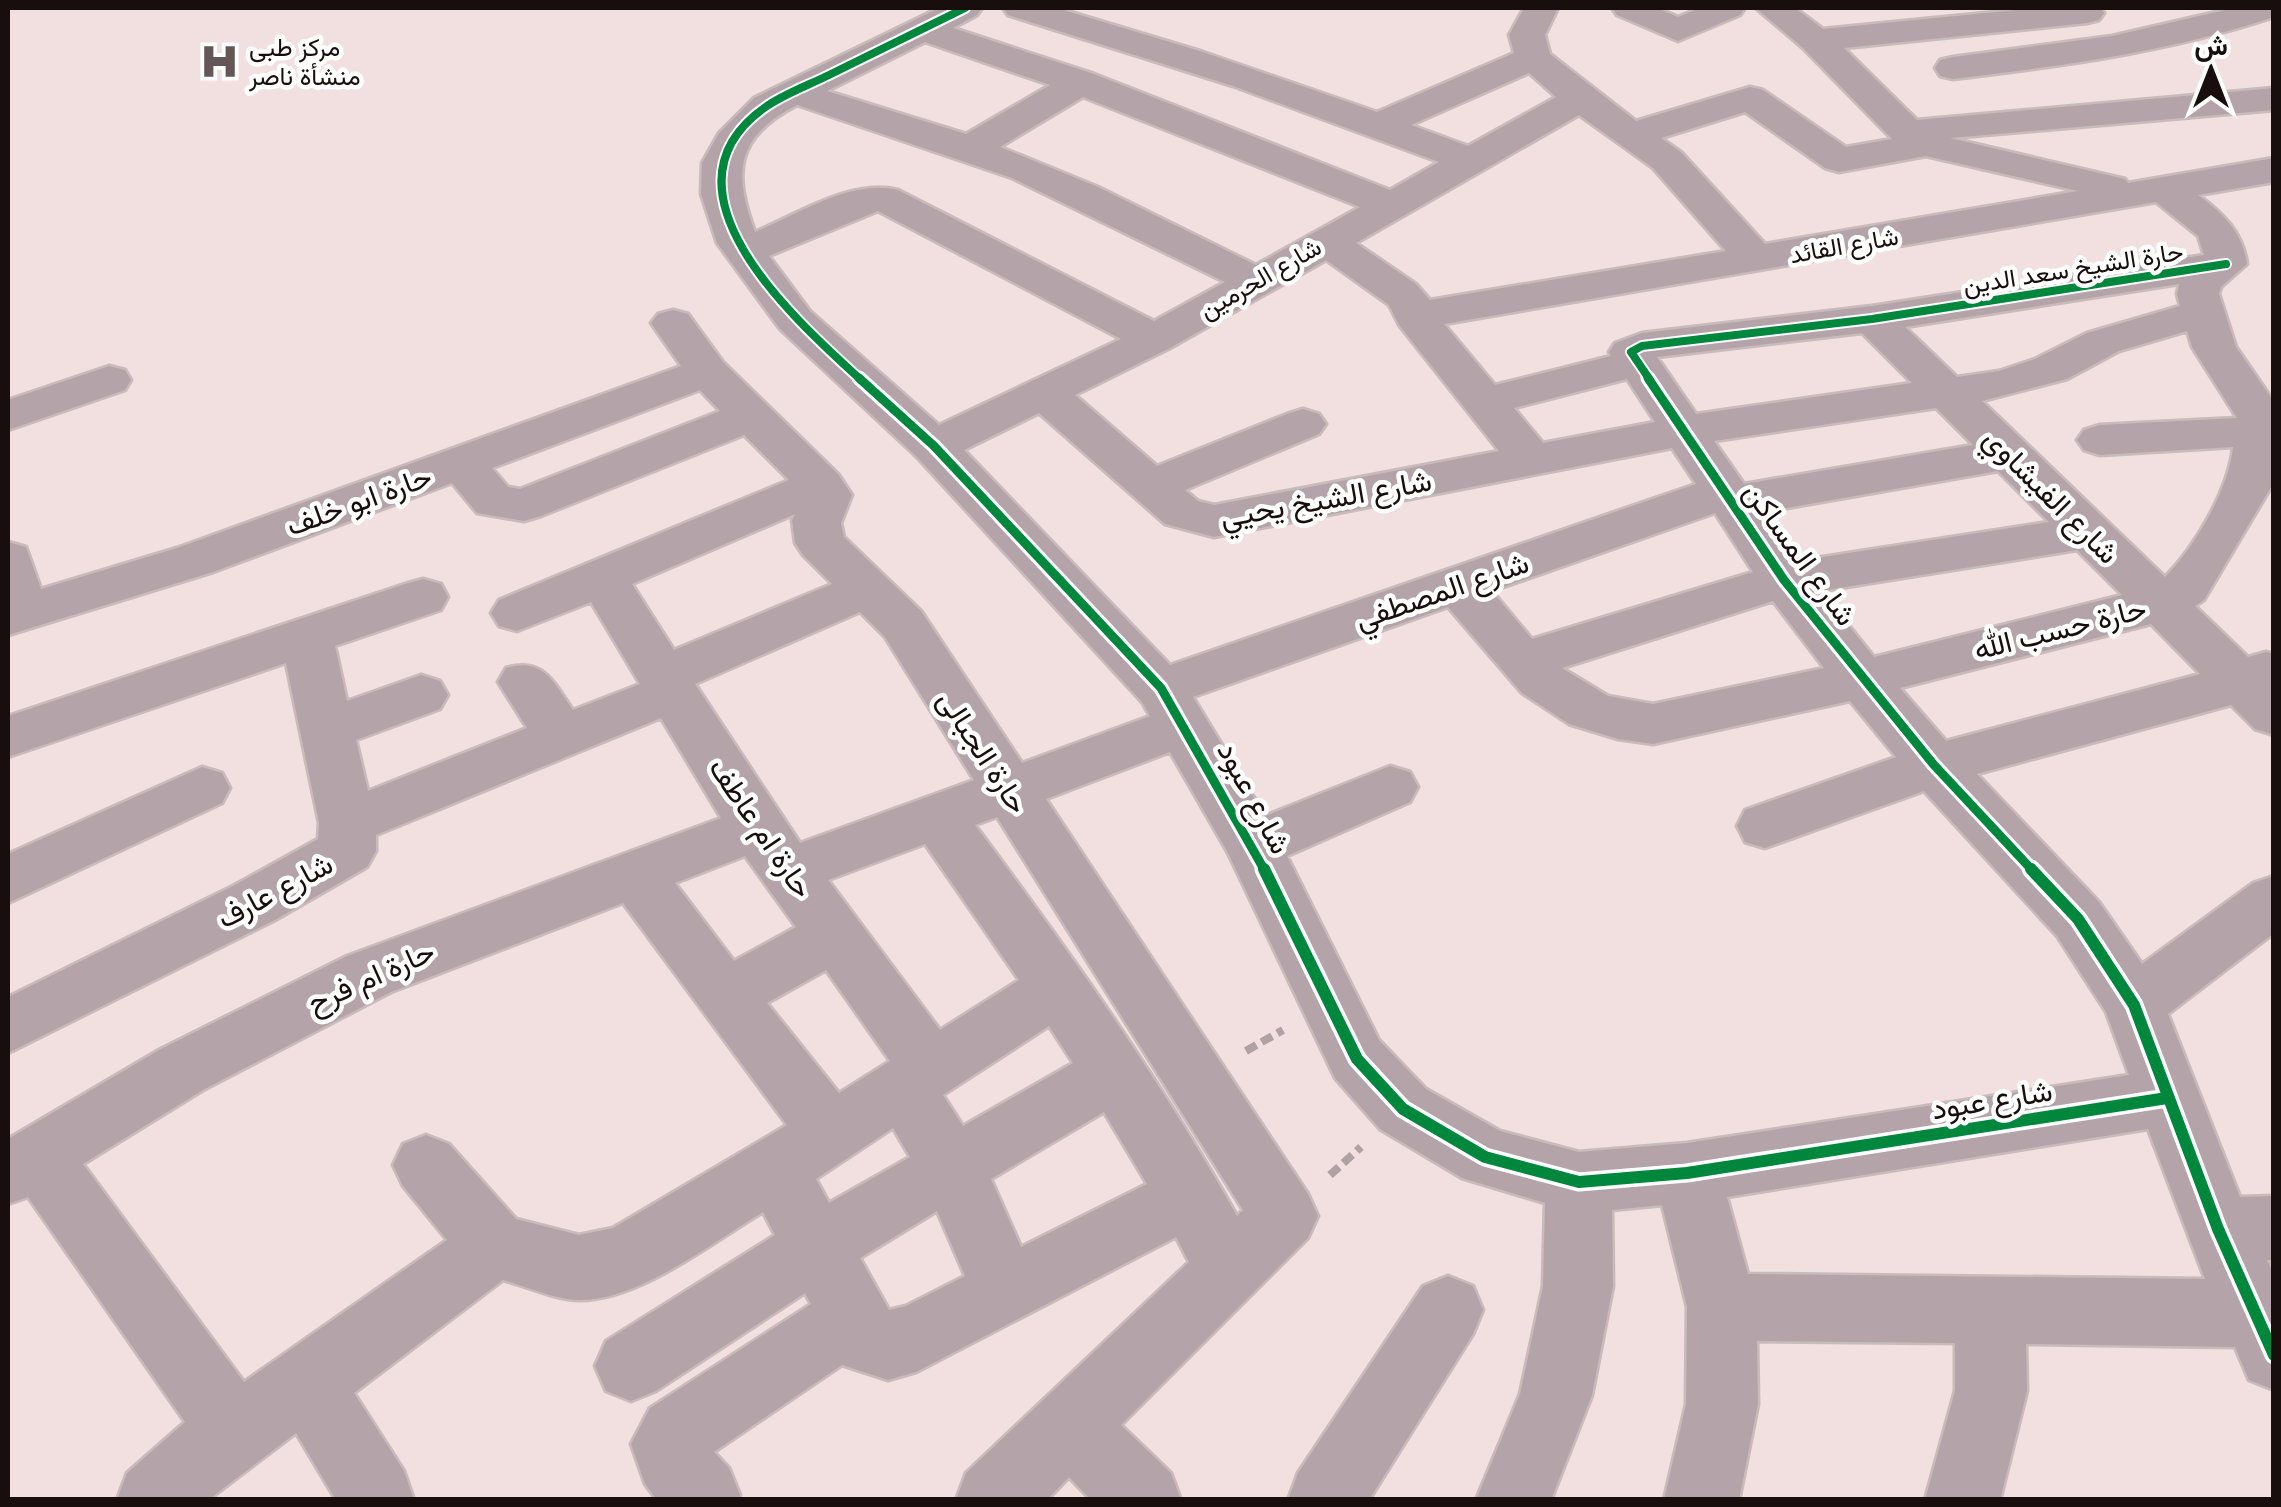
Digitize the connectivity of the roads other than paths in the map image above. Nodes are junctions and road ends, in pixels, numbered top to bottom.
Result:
1 (1020, 8) edge
2 (1541, 8) edge
3 (1628, 8) edge
4 (1728, 8) edge
5 (1773, 8) edge
6 (2266, 8) edge
7 (2084, 10) edge
8 (943, 18) edge
9 (1990, 22) junction
10 (1816, 40) junction
11 (2130, 46) junction
12 (1533, 58) junction
13 (2030, 59) junction
14 (1953, 68) dead end
15 (1081, 82) junction
16 (792, 92) junction
17 (1580, 98) junction
18 (2274, 99) edge
19 (1379, 125) junction
20 (1634, 134) junction
21 (1916, 137) junction
22 (954, 144) junction
23 (898, 154) dead end
24 (1468, 160) junction
25 (2274, 170) edge
26 (2148, 190) junction
27 (1388, 204) junction
28 (1326, 241) junction
29 (1862, 242) junction
30 (2236, 248) junction
31 (744, 252) junction
32 (1757, 260) junction
33 (1664, 275) junction
34 (1254, 280) junction
35 (1926, 311) junction
36 (2203, 313) junction
37 (1414, 316) junction
38 (1872, 319) junction
39 (673, 323) dead end
40 (1713, 338) junction
41 (1155, 339) junction
42 (2274, 359) edge
43 (1636, 363) junction
44 (2227, 370) junction
45 (707, 372) junction
46 (109, 380) dead end
47 (1946, 392) junction
48 (1044, 394) junction
49 (1484, 402) junction
50 (8, 416) edge
51 (750, 416) junction
52 (1303, 424) dead end
53 (1683, 431) junction
54 (2265, 432) edge
55 (2100, 440) dead end
56 (934, 446) junction
57 (2008, 454) junction
58 (1532, 460) junction
59 (463, 464) junction
60 (820, 485) junction
61 (1151, 486) junction
62 (1727, 497) junction
63 (2088, 532) junction
64 (8, 559) edge
65 (602, 578) junction
66 (1784, 580) junction
67 (1460, 586) junction
68 (868, 588) junction
69 (423, 597) dead end
70 (2160, 604) junction
71 (517, 613) dead end
72 (15, 615) edge
73 (307, 639) junction
74 (1522, 661) junction
75 (1862, 679) junction
76 (525, 682) dead end
77 (668, 684) junction
78 (2263, 688) edge
79 (421, 696) dead end
80 (1173, 706) junction
81 (325, 730) junction
82 (562, 736) junction
83 (8, 737) edge
84 (1934, 765) junction
85 (1390, 786) dead end
86 (202, 788) dead end
87 (1008, 790) junction
88 (937, 817) junction
89 (347, 823) junction
90 (1764, 826) dead end
91 (1254, 846) junction
92 (772, 849) junction
93 (634, 872) junction
94 (8, 880) edge
95 (2274, 900) edge
96 (835, 935) junction
97 (1060, 986) junction
98 (725, 996) junction
99 (2134, 1005) junction
100 (8, 1026) edge
101 (1114, 1073) junction
102 (918, 1079) junction
103 (2167, 1098) junction
104 (832, 1132) junction
105 (426, 1164) dead end
106 (951, 1164) junction
107 (22, 1166) edge
108 (775, 1168) junction
109 (1687, 1172) junction
110 (1579, 1182) junction
111 (1190, 1195) junction
112 (2246, 1228) edge
113 (495, 1246) junction
114 (817, 1246) junction
115 (1230, 1271) junction
116 (1006, 1291) junction
117 (1722, 1307) junction
118 (1990, 1309) junction
119 (1448, 1310) dead end
120 (854, 1316) junction
121 (2265, 1334) edge
122 (631, 1366) dead end
123 (307, 1383) junction
124 (1071, 1426) junction
125 (234, 1429) junction
126 (702, 1495) dead end
127 (377, 1498) edge
128 (154, 1500) edge
129 (993, 1500) edge
130 (1144, 1500) edge
131 (1325, 1500) edge
132 (1513, 1500) edge
133 (1700, 1500) edge
134 (1962, 1500) edge

1 - 19 street
2 - 12 street
3 - 4 street
5 - 10 street
6 - 11 street
7 - 9 street
7 - 11 street
8 - 15 street
8 - 16 street, شارع عبود
9 - 10 street
9 - 13 street
10 - 21 street
11 - 13 street
12 - 17 street
12 - 19 street
13 - 14 street
15 - 22 street
15 - 27 street
16 - 22 street
16 - 31 street, شارع عبود
17 - 20 street
17 - 24 street, شارع الحرمين
18 - 21 street
19 - 24 street
20 - 21 street
20 - 32 street
21 - 26 street
22 - 23 street
22 - 34 street
24 - 27 street, شارع الحرمين
25 - 26 street, شارع القائد
26 - 29 street, شارع القائد
26 - 30 street
27 - 28 street, شارع الحرمين
28 - 34 street, شارع الحرمين
28 - 37 street
29 - 32 street, شارع القائد
29 - 35 street
30 - 35 street, حارة الشيخ سعد الدين
30 - 36 street
31 - 41 street
31 - 56 street, شارع عبود
32 - 33 street, شارع القائد
33 - 37 street, شارع القائد
33 - 40 street
34 - 41 street, شارع الحرمين
35 - 38 street
36 - 44 street
36 - 47 street
37 - 49 street
38 - 40 street
38 - 47 street, شارع الفيشاوي
39 - 45 street
40 - 43 street
41 - 48 street, شارع الحرمين
42 - 44 street
43 - 49 street
43 - 53 street, شارع المساكن
44 - 54 street
45 - 51 street
45 - 59 street, حارة ابو خلف
46 - 50 street
47 - 53 street, شارع الشيخ يحيي
47 - 57 street, شارع الفيشاوي
48 - 56 street, شارع الحرمين
48 - 61 street, شارع الشيخ يحيي
49 - 58 street
51 - 59 street
51 - 60 street
52 - 61 street
53 - 58 street, شارع الشيخ يحيي
53 - 62 street, شارع المساكن
54 - 55 street
54 - 70 street, حارة حسب الله
56 - 80 street, شارع عبود
57 - 62 street, شارع المصطفي
57 - 63 street, شارع الفيشاوي
58 - 61 street, شارع الشيخ يحيي
59 - 72 street, حارة ابو خلف
60 - 65 street
60 - 68 street, حارة الجبالى
62 - 66 street, شارع المساكن
62 - 67 street, شارع المصطفي
63 - 66 street
63 - 70 street, شارع الفيشاوي
64 - 72 street
65 - 71 street
65 - 77 street, حارة ام عاطف
66 - 74 street
66 - 75 street, شارع المساكن
67 - 74 street, حارة حسب الله
67 - 80 street, شارع المصطفي
68 - 77 street
68 - 87 street, حارة الجبالى
69 - 73 street
70 - 75 street, حارة حسب الله
70 - 78 street, شارع الفيشاوي
73 - 81 street, شارع عارف
73 - 83 street
74 - 75 street, حارة حسب الله
75 - 84 street, شارع المساكن
76 - 82 street
77 - 82 street
77 - 92 street, حارة ام عاطف
78 - 84 street
79 - 81 street
80 - 87 street, حارة ام فرح
80 - 91 street, شارع عبود
81 - 89 street, شارع عارف
82 - 89 street
84 - 90 street
84 - 99 street, شارع المساكن
85 - 91 street
86 - 94 street
87 - 88 street, حارة ام فرح
87 - 115 street, حارة الجبالى
88 - 92 street, حارة ام فرح
88 - 97 street
89 - 100 street, شارع عارف
91 - 110 street, شارع عبود
92 - 93 street, حارة ام فرح
92 - 96 street, حارة ام عاطف
93 - 98 street
93 - 107 street, حارة ام فرح
95 - 99 street
96 - 98 street
96 - 102 street, حارة ام عاطف
97 - 101 street
97 - 102 street
98 - 104 street
99 - 103 street, شارع المساكن
101 - 106 street
101 - 111 street
102 - 104 street
102 - 106 street, حارة ام عاطف
103 - 109 street, شارع عبود
103 - 112 street, شارع المساكن
104 - 108 street
105 - 113 street
106 - 114 street
106 - 116 street, حارة ام عاطف
107 - 125 street
108 - 113 street
108 - 114 street
109 - 110 street, شارع عبود
109 - 117 street
110 - 132 street
111 - 115 street
111 - 116 street
112 - 121 street, شارع المساكن
113 - 123 street
114 - 120 street
114 - 122 street
115 - 124 street
116 - 120 street
117 - 118 street
117 - 133 street
118 - 121 street
118 - 134 street
119 - 131 street
120 - 126 street
123 - 125 street
123 - 127 street
124 - 129 street
124 - 130 street
125 - 128 street

